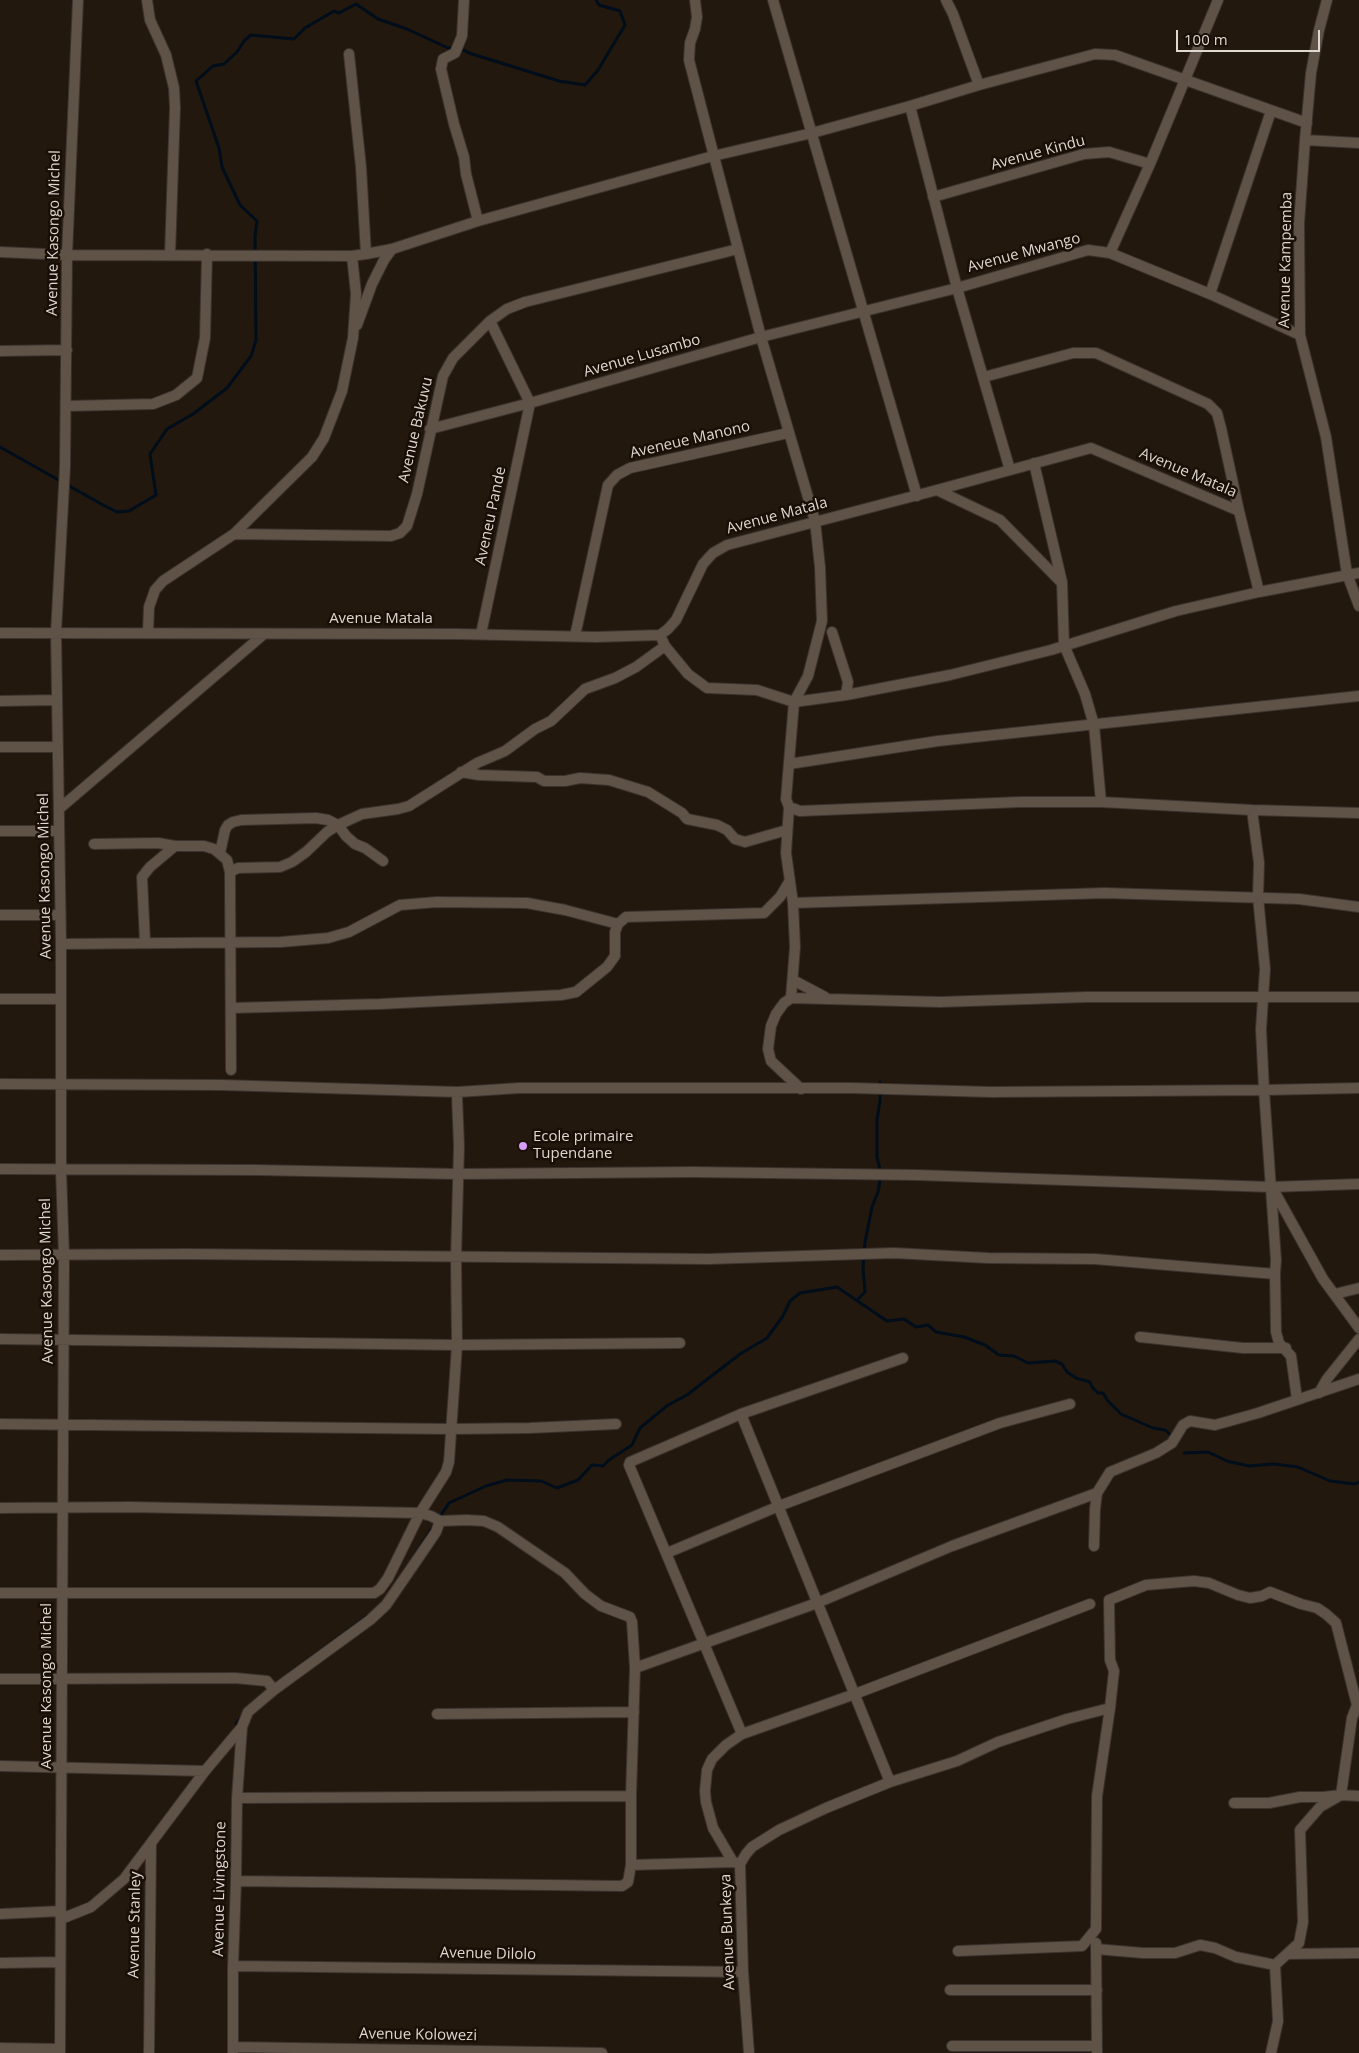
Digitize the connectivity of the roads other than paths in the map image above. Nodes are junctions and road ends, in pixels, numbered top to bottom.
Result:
1 (78, 0) edge
2 (147, 0) edge
3 (464, 0) edge
4 (695, 0) edge
5 (773, 0) edge
6 (946, 0) edge
7 (1218, 0) edge
8 (1327, 0) edge
9 (350, 54) dead end
10 (1186, 78) junction
11 (979, 85) junction
12 (910, 106) junction
13 (1271, 111) junction
14 (1307, 123) junction
15 (812, 133) junction
16 (1305, 140) junction
17 (1359, 144) edge
18 (713, 156) junction
19 (1150, 164) junction
20 (933, 197) junction
21 (478, 221) junction
22 (392, 248) junction
23 (738, 249) junction
24 (0, 252) edge
25 (1110, 253) junction
26 (170, 254) junction
27 (207, 254) junction
28 (366, 254) junction
29 (67, 255) junction
30 (352, 256) junction
31 (957, 288) junction
32 (1210, 294) junction
33 (862, 313) junction
34 (490, 321) junction
35 (1300, 335) junction
36 (761, 337) junction
37 (353, 338) junction
38 (67, 350) junction
39 (0, 351) edge
40 (984, 377) junction
41 (530, 403) junction
42 (67, 406) junction
43 (430, 429) junction
44 (788, 434) junction
45 (1034, 463) junction
46 (1010, 470) junction
47 (937, 490) junction
48 (917, 496) junction
49 (1239, 511) junction
50 (815, 521) junction
51 (234, 534) junction
52 (1359, 573) edge
53 (1347, 574) junction
54 (1062, 582) junction
55 (1259, 592) junction
56 (1359, 606) edge
57 (832, 632) dead end
58 (0, 633) edge
59 (56, 633) junction
60 (148, 633) junction
61 (264, 634) junction
62 (481, 634) junction
63 (575, 636) junction
64 (660, 636) junction
65 (1064, 645) junction
66 (665, 646) junction
67 (846, 695) junction
68 (1359, 696) edge
69 (57, 700) junction
70 (0, 701) edge
71 (794, 702) junction
72 (1094, 725) junction
73 (0, 747) edge
74 (57, 747) junction
75 (789, 764) junction
76 (460, 772) junction
77 (1101, 802) junction
78 (789, 807) junction
79 (59, 809) junction
80 (1252, 810) junction
81 (1359, 813) edge
82 (338, 825) junction
83 (787, 830) junction
84 (0, 831) edge
85 (59, 831) junction
86 (94, 844) dead end
87 (175, 846) junction
88 (220, 853) junction
89 (383, 861) dead end
90 (230, 872) junction
91 (788, 882) junction
92 (1258, 897) junction
93 (793, 903) junction
94 (1359, 907) edge
95 (0, 915) edge
96 (60, 915) junction
97 (618, 924) junction
98 (145, 942) junction
99 (230, 942) junction
100 (61, 944) junction
101 (793, 980) junction
102 (1359, 997) edge
103 (791, 998) junction
104 (1262, 998) junction
105 (0, 999) edge
106 (62, 999) junction
107 (833, 1000) junction
108 (231, 1008) junction
109 (231, 1070) dead end
110 (0, 1084) edge
111 (60, 1085) junction
112 (1359, 1088) edge
113 (801, 1089) junction
114 (1264, 1090) junction
115 (458, 1092) junction
116 (0, 1169) edge
117 (60, 1170) junction
118 (457, 1174) junction
119 (1359, 1184) edge
120 (1271, 1186) junction
121 (0, 1255) edge
122 (64, 1256) junction
123 (456, 1258) junction
124 (1275, 1274) junction
125 (1359, 1288) edge
126 (1335, 1294) junction
127 (1359, 1328) edge
128 (1140, 1337) dead end
129 (0, 1339) edge
130 (64, 1339) junction
131 (1359, 1339) edge
132 (680, 1342) dead end
133 (457, 1345) junction
134 (1286, 1348) junction
135 (903, 1358) dead end
136 (1359, 1379) edge
137 (1319, 1393) junction
138 (1297, 1399) junction
139 (1070, 1404) dead end
140 (741, 1414) junction
141 (0, 1424) edge
142 (616, 1424) dead end
143 (63, 1425) junction
144 (451, 1429) junction
145 (1098, 1493) junction
146 (779, 1506) junction
147 (0, 1508) edge
148 (63, 1508) junction
149 (420, 1513) junction
150 (436, 1518) junction
151 (1094, 1546) dead end
152 (667, 1553) junction
153 (0, 1593) edge
154 (62, 1594) junction
155 (817, 1603) junction
156 (1090, 1604) dead end
157 (705, 1644) junction
158 (634, 1668) junction
159 (0, 1679) edge
160 (61, 1680) junction
161 (270, 1686) junction
162 (855, 1694) junction
163 (1358, 1705) edge
164 (1110, 1708) junction
165 (634, 1712) junction
166 (437, 1714) dead end
167 (242, 1727) junction
168 (742, 1734) junction
169 (0, 1766) edge
170 (61, 1766) junction
171 (205, 1771) junction
172 (890, 1782) junction
173 (1341, 1795) junction
174 (631, 1796) junction
175 (1359, 1796) edge
176 (237, 1798) junction
177 (1234, 1803) dead end
178 (151, 1843) junction
179 (736, 1863) junction
180 (631, 1865) junction
181 (236, 1881) junction
182 (0, 1914) edge
183 (61, 1915) junction
184 (1096, 1929) junction
185 (1096, 1949) junction
186 (958, 1951) dead end
187 (1359, 1953) edge
188 (1287, 1954) junction
189 (60, 1962) junction
190 (0, 1963) edge
191 (1275, 1965) junction
192 (233, 1966) junction
193 (743, 1972) junction
194 (950, 1990) dead end
195 (1096, 1990) junction
196 (952, 2046) dead end
197 (0, 2048) edge
198 (1097, 2049) edge
199 (233, 2050) edge
200 (60, 2051) edge
201 (149, 2053) edge
202 (602, 2053) edge
203 (749, 2053) edge
204 (1271, 2053) edge

1 - 29 street, Avenue Kasongo Michel
2 - 26 street
3 - 21 street
4 - 18 street
5 - 15 street
6 - 11 street
7 - 10 street
8 - 14 street, Avenue Kampemba
9 - 28 street
10 - 11 street
10 - 13 street
10 - 19 street
11 - 12 street
12 - 15 street
12 - 20 street
13 - 14 street
13 - 32 street
14 - 16 street, Avenue Kampemba
15 - 18 street
15 - 33 street
16 - 17 street
16 - 35 street, Avenue Kampemba
18 - 21 street
18 - 23 street
19 - 20 street, Avenue Kindu
19 - 25 street
20 - 31 street
21 - 22 street
22 - 28 street
22 - 37 street
23 - 34 street, Avenue Bakuvu
23 - 36 street
24 - 29 street
25 - 31 street, Avenue Mwango
25 - 32 street, Avenue Mwango
26 - 27 street
26 - 29 street
27 - 30 street
27 - 42 street
28 - 30 street
29 - 38 street, Avenue Kasongo Michel
30 - 37 street
31 - 33 street, Avenue Mwango
31 - 40 street
32 - 35 street, Avenue Mwango
33 - 36 street, Avenue Lusambo
33 - 48 street
34 - 41 street
34 - 43 street, Avenue Bakuvu
35 - 53 street, Avenue Kampemba
36 - 41 street, Avenue Lusambo
36 - 44 street
37 - 51 street
38 - 39 street
38 - 42 street, Avenue Kasongo Michel
40 - 46 street
40 - 49 street
41 - 43 street, Avenue Lusambo
41 - 62 street, Aveneu Pande
42 - 59 street, Avenue Kasongo Michel
43 - 51 street, Avenue Bakuvu
44 - 50 street
44 - 63 street, Aveneue Manono
45 - 46 street, Avenue Matala
45 - 49 street, Avenue Matala
45 - 54 street
46 - 47 street, Avenue Matala
47 - 48 street, Avenue Matala
47 - 54 street
48 - 50 street, Avenue Matala
49 - 55 street, Avenue Matala
50 - 64 street, Avenue Matala
50 - 71 street
51 - 60 street
52 - 53 street
53 - 55 street
53 - 56 street, Avenue Kampemba
54 - 65 street
55 - 65 street
57 - 67 street
58 - 59 street, Avenue Matala
59 - 60 street, Avenue Matala
59 - 69 street, Avenue Kasongo Michel
60 - 61 street, Avenue Matala
61 - 62 street, Avenue Matala
61 - 79 street
62 - 63 street, Avenue Matala
63 - 64 street, Avenue Matala
64 - 66 street
65 - 67 street
65 - 72 street
66 - 71 street
66 - 76 street
67 - 71 street
68 - 72 street
69 - 70 street
69 - 74 street, Avenue Kasongo Michel
71 - 75 street
72 - 75 street
72 - 77 street
73 - 74 street
74 - 79 street, Avenue Kasongo Michel
75 - 78 street
76 - 82 street
76 - 83 street
77 - 78 street
77 - 80 street
78 - 83 street
79 - 85 street, Avenue Kasongo Michel
80 - 81 street
80 - 92 street
82 - 88 street
82 - 89 street
82 - 90 street
83 - 91 street
84 - 85 street
85 - 96 street, Avenue Kasongo Michel
86 - 87 street
87 - 88 street
87 - 98 street
88 - 90 street
90 - 99 street
91 - 93 street
91 - 97 street
92 - 93 street
92 - 94 street
92 - 104 street
93 - 101 street
95 - 96 street
96 - 100 street, Avenue Kasongo Michel
97 - 99 street
97 - 108 street
98 - 99 street
98 - 100 street
99 - 108 street
100 - 106 street, Avenue Kasongo Michel
101 - 103 street
101 - 107 street
102 - 104 street
103 - 107 street
103 - 113 street
104 - 107 street
104 - 114 street
105 - 106 street
106 - 111 street, Avenue Kasongo Michel
108 - 109 street
110 - 111 street
111 - 115 street
111 - 117 street, Avenue Kasongo Michel
112 - 114 street
113 - 114 street
113 - 115 street
114 - 120 street
115 - 118 street
116 - 117 street
117 - 118 street
117 - 122 street, Avenue Kasongo Michel
118 - 120 street
118 - 123 street
119 - 120 street
120 - 124 street
120 - 126 street
121 - 122 street
122 - 123 street
122 - 130 street, Avenue Kasongo Michel
123 - 124 street
123 - 133 street
124 - 134 street
125 - 126 street
126 - 127 street
128 - 134 street
129 - 130 street
130 - 133 street
130 - 143 street, Avenue Kasongo Michel
131 - 137 street
132 - 133 street
133 - 144 street
134 - 138 street
135 - 140 street
136 - 137 street
137 - 138 street
138 - 145 street
139 - 146 street
140 - 146 street
140 - 152 street
141 - 143 street
142 - 144 street
143 - 144 street
143 - 148 street, Avenue Kasongo Michel
144 - 149 street
145 - 151 street
145 - 155 street
146 - 152 street
146 - 155 street
147 - 148 street
148 - 149 street
148 - 154 street, Avenue Kasongo Michel
149 - 150 street
149 - 154 street
150 - 158 street
150 - 161 street
152 - 157 street
153 - 154 street
154 - 160 street, Avenue Kasongo Michel
155 - 157 street
155 - 162 street
156 - 162 street
157 - 158 street
157 - 168 street
158 - 165 street
159 - 160 street
160 - 161 street
160 - 170 street, Avenue Kasongo Michel
161 - 167 street
162 - 168 street
162 - 172 street
163 - 164 street
163 - 173 street
164 - 172 street, Avenue Bunkeya
164 - 184 street
165 - 166 street
165 - 174 street
167 - 171 street
167 - 176 street, Avenue Livingstone
168 - 179 street
169 - 170 street
170 - 171 street
170 - 183 street, Avenue Kasongo Michel
171 - 178 street
172 - 179 street, Avenue Bunkeya
173 - 175 street
173 - 177 street
173 - 188 street
174 - 176 street
174 - 180 street
176 - 181 street, Avenue Livingstone
178 - 183 street
178 - 201 street, Avenue Stanley
179 - 180 street
179 - 193 street, Avenue Bunkeya
180 - 181 street
181 - 192 street, Avenue Livingstone
182 - 183 street
183 - 189 street, Avenue Kasongo Michel
184 - 185 street
184 - 186 street
185 - 191 street
185 - 195 street
187 - 188 street
188 - 191 street
189 - 190 street
189 - 200 street, Avenue Kasongo Michel
191 - 204 street
192 - 193 street, Avenue Dilolo
192 - 199 street, Avenue Livingstone
193 - 203 street, Avenue Bunkeya
194 - 195 street
195 - 198 street
196 - 198 street
197 - 200 street
199 - 202 street, Avenue Kolowezi

